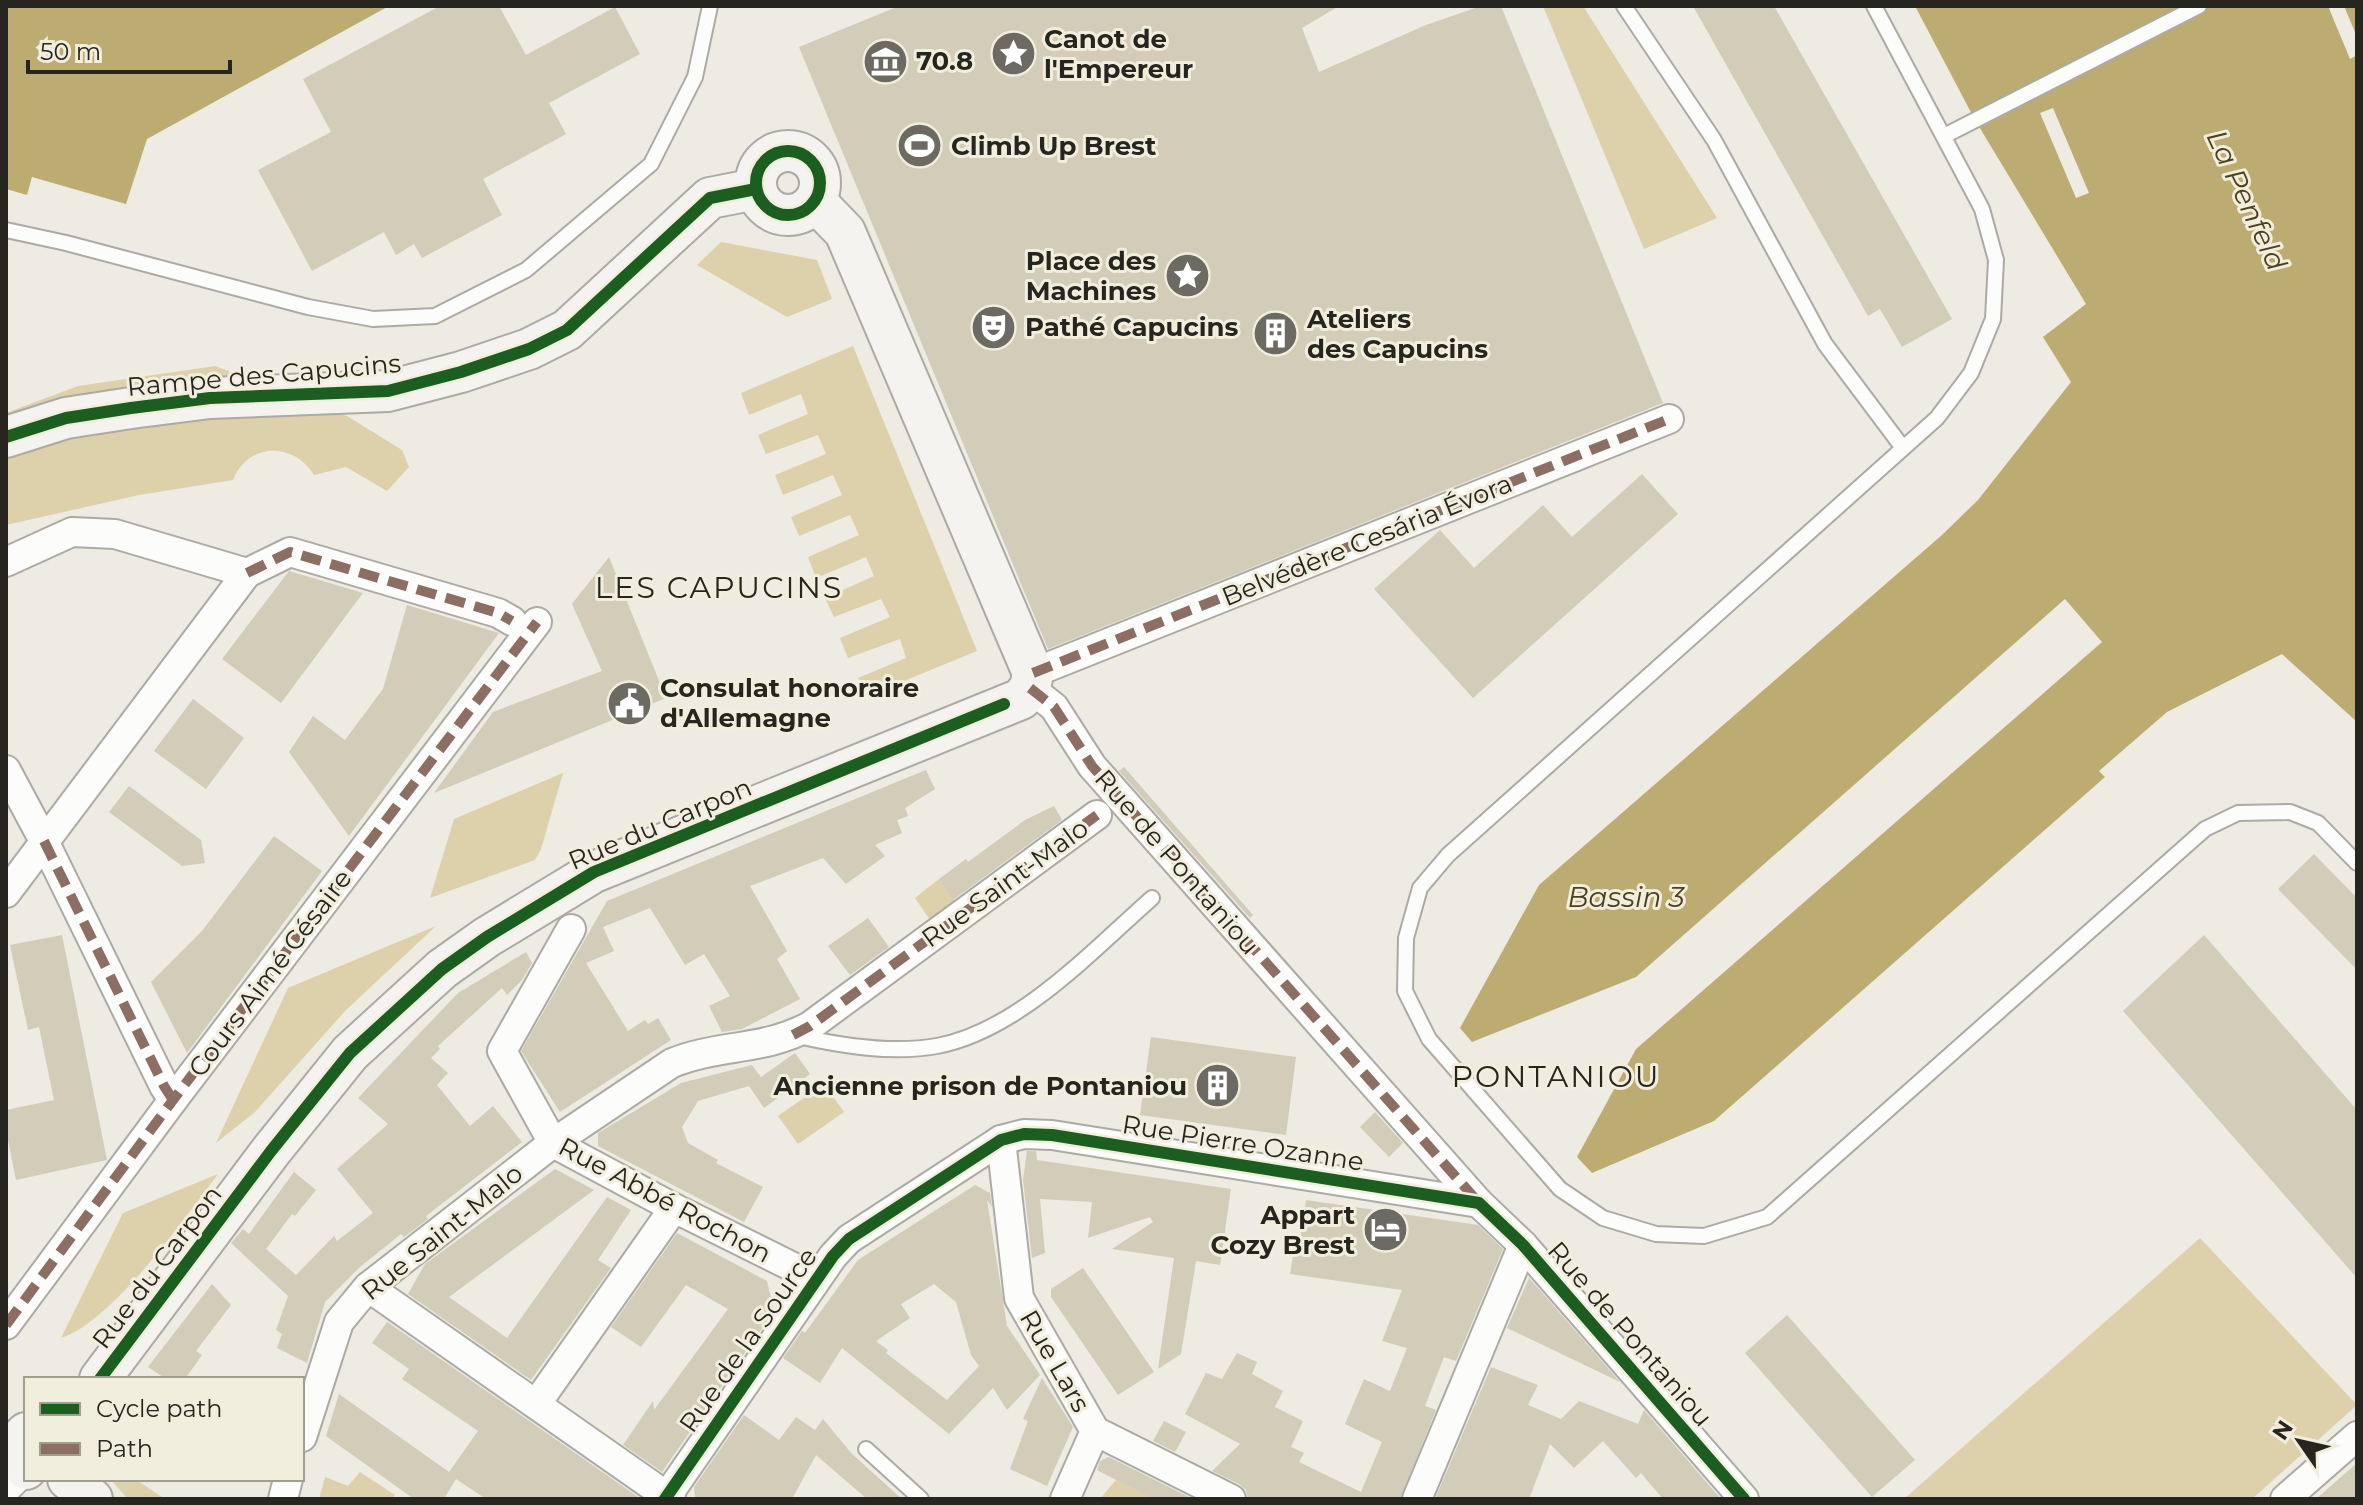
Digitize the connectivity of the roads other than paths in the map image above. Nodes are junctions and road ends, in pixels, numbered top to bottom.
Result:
1 (710, 6) edge
2 (1624, 6) edge
3 (1874, 6) edge
4 (2199, 6) edge
5 (1944, 136) junction
6 (756, 189) junction
7 (815, 201) junction
8 (6, 230) edge
9 (1669, 419) dead end
10 (6, 437) edge
11 (1903, 448) junction
12 (6, 562) edge
13 (247, 573) junction
14 (1046, 675) junction
15 (6, 770) edge
16 (1097, 815) dead end
17 (44, 841) junction
18 (2357, 863) edge
19 (6, 893) edge
20 (1152, 898) dead end
21 (564, 910) junction
22 (793, 1035) junction
23 (173, 1100) junction
24 (1001, 1140) junction
25 (553, 1143) junction
26 (1479, 1203) junction
27 (674, 1208) junction
28 (1523, 1245) junction
29 (815, 1278) junction
30 (368, 1287) junction
31 (6, 1325) edge
32 (102, 1377) edge
33 (537, 1403) junction
34 (304, 1431) edge
35 (1095, 1431) junction
36 (2357, 1436) edge
37 (22, 1445) edge
38 (866, 1449) dead end
39 (70, 1481) edge
40 (6, 1489) edge
41 (668, 1498) edge
42 (92, 1499) edge
43 (921, 1499) edge
44 (1065, 1499) edge
45 (1231, 1499) edge
46 (1417, 1499) edge
47 (1744, 1499) edge
48 (2285, 1499) edge

1 - 8 lane
2 - 11 lane
3 - 5 lane
4 - 5 lane
5 - 11 lane
6 - 7 street
6 - 7 street
6 - 10 street, Rampe des Capucins
7 - 14 street, Rue de Pontaniou
9 - 14 street, Belvédère Cesária Évora
11 - 18 lane
12 - 13 street
13 - 17 street
13 - 23 street, Cours Aimé Césaire
14 - 21 street, Rue du Carpon
14 - 26 street, Rue de Pontaniou
15 - 17 street
16 - 22 street, Rue Saint-Malo
17 - 19 street
17 - 23 street
20 - 22 lane
21 - 25 street, Rue Abbé Rochon
21 - 32 street, Rue du Carpon
22 - 25 street, Rue Saint-Malo
23 - 31 street, Cours Aimé Césaire
24 - 26 street, Rue Pierre Ozanne
24 - 29 street, Rue de la Source
24 - 35 street, Rue Lars
25 - 27 street, Rue Abbé Rochon
25 - 30 street, Rue Saint-Malo
26 - 28 street, Rue de Pontaniou
27 - 29 street, Rue Abbé Rochon
27 - 33 street
28 - 46 street
28 - 47 street, Rue de Pontaniou
29 - 41 street, Rue de la Source
30 - 33 street
30 - 34 street, Rue Saint-Malo
33 - 41 street
35 - 44 street
35 - 45 street, Rue Lars
36 - 48 street
37 - 40 street
38 - 43 lane
39 - 42 street

